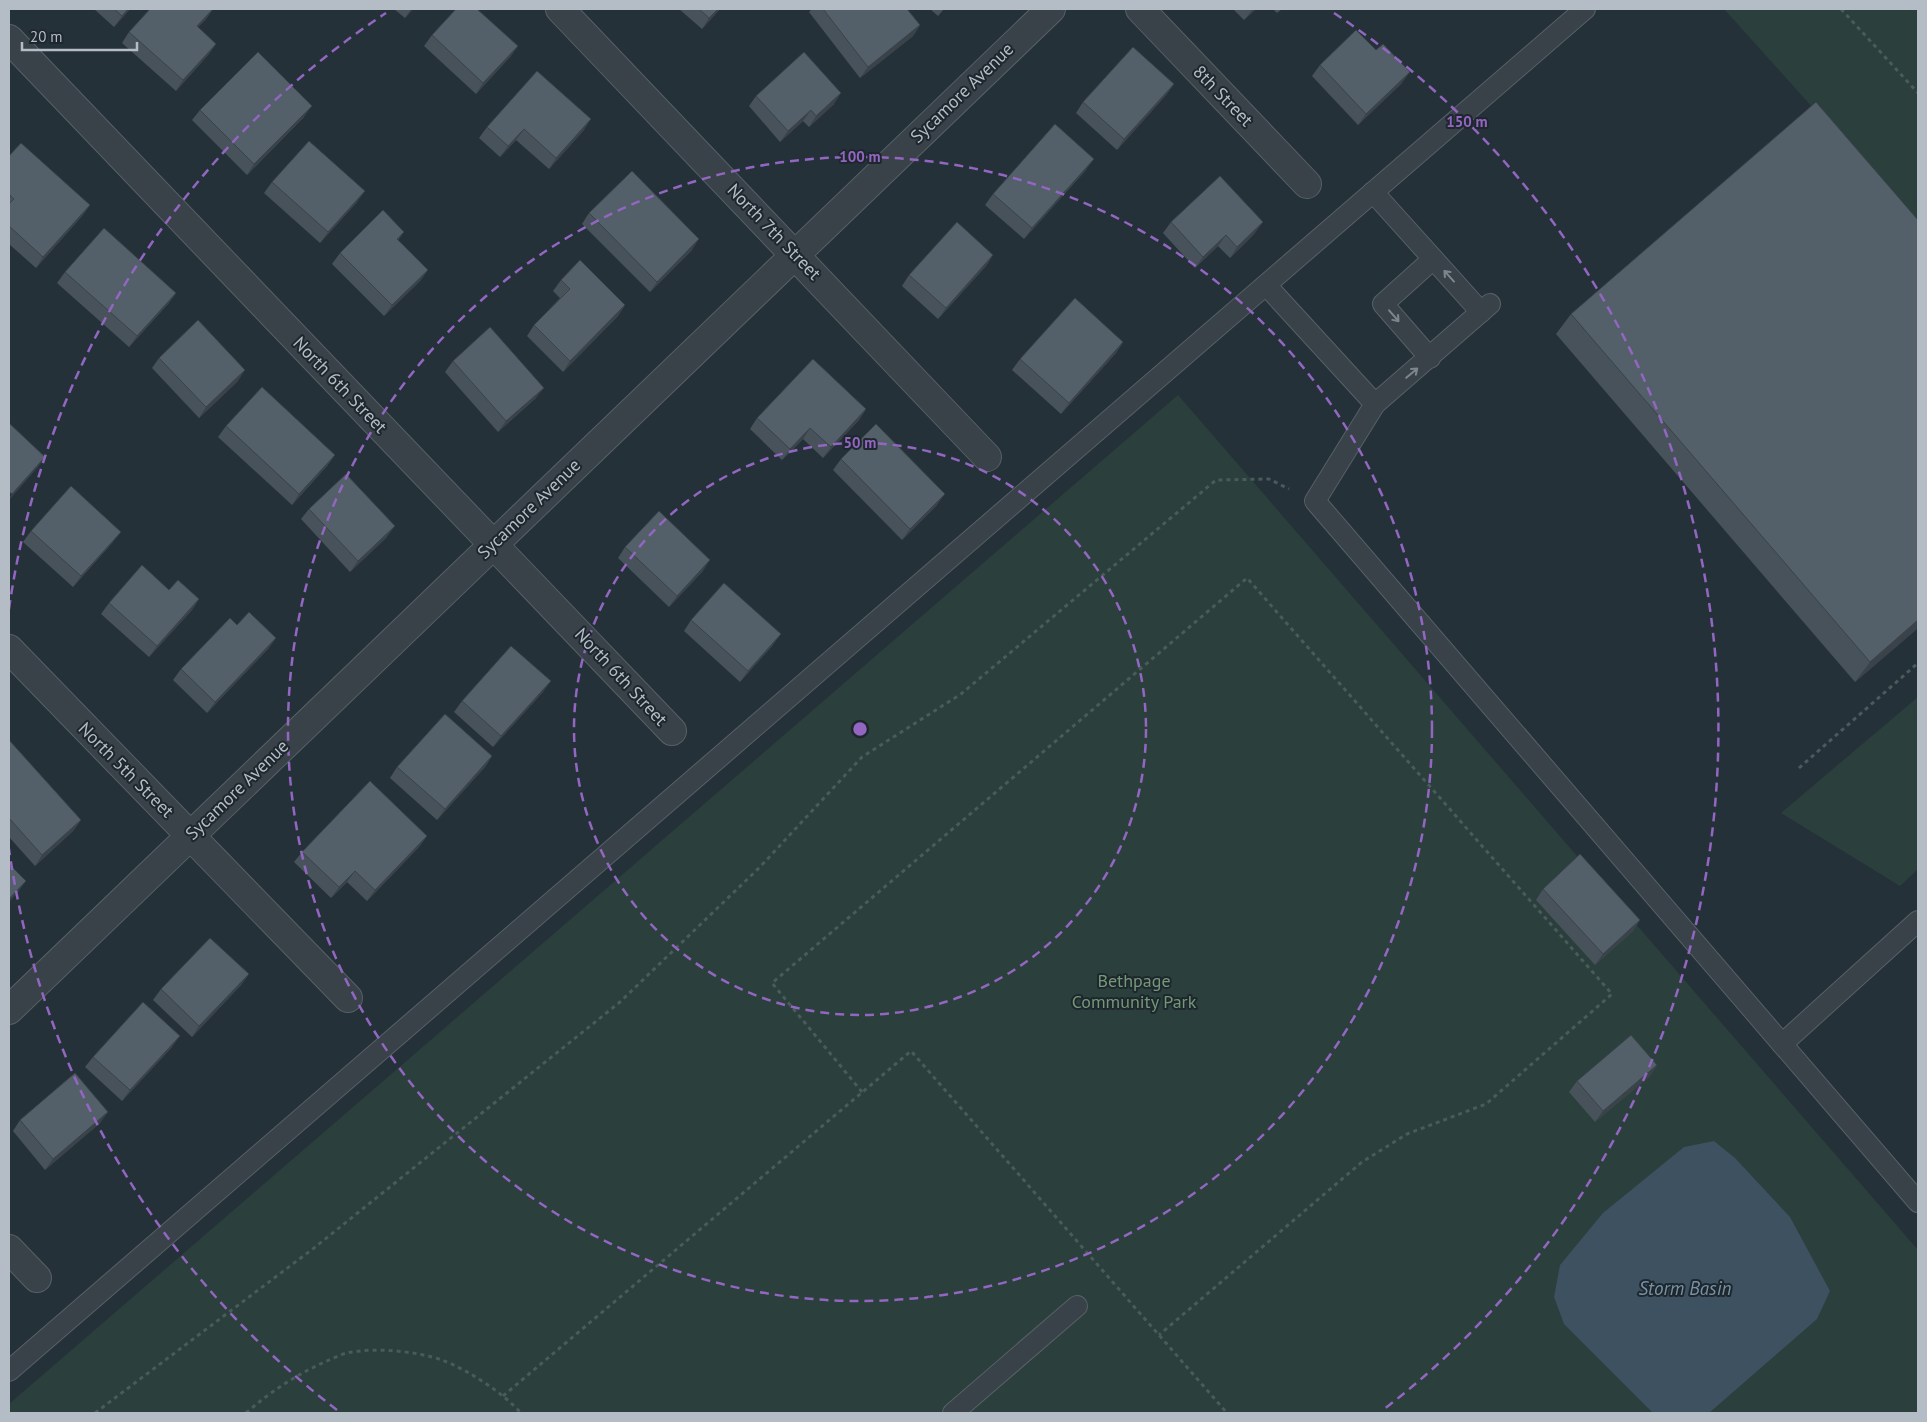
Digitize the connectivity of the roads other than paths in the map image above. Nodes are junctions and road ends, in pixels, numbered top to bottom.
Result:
1 (560, 9) edge
2 (1050, 9) edge
3 (1140, 9) edge
4 (1585, 9) edge
5 (9, 39) edge
6 (1307, 184) dead end
7 (1373, 192) junction
8 (794, 254) junction
9 (1433, 259) junction
10 (1266, 285) junction
11 (1430, 358) junction
12 (1375, 404) junction
13 (987, 457) dead end
14 (492, 544) junction
15 (9, 649) edge
16 (672, 731) dead end
17 (190, 835) junction
18 (1918, 921) edge
19 (348, 998) dead end
20 (9, 1010) edge
21 (1782, 1044) junction
22 (1918, 1202) edge
23 (9, 1249) edge
24 (37, 1278) dead end
25 (1077, 1306) dead end
26 (9, 1371) edge
27 (953, 1413) edge

1 - 8 street, North 7th Street
2 - 8 street, Sycamore Avenue
3 - 6 street, 8th Street
4 - 7 lane
5 - 14 street, North 6th Street
7 - 9 lane
7 - 10 lane
8 - 13 street, North 7th Street
8 - 14 street, Sycamore Avenue
9 -> 11 lane
11 -> 9 lane
10 - 12 lane
10 - 26 lane
12 -> 11 lane
12 - 21 lane
14 - 16 street, North 6th Street
14 - 17 street, Sycamore Avenue
15 - 17 street, North 5th Street
17 - 19 street, North 5th Street
17 - 20 street, Sycamore Avenue
18 - 21 lane
21 - 22 lane
23 - 24 street
25 - 27 lane

